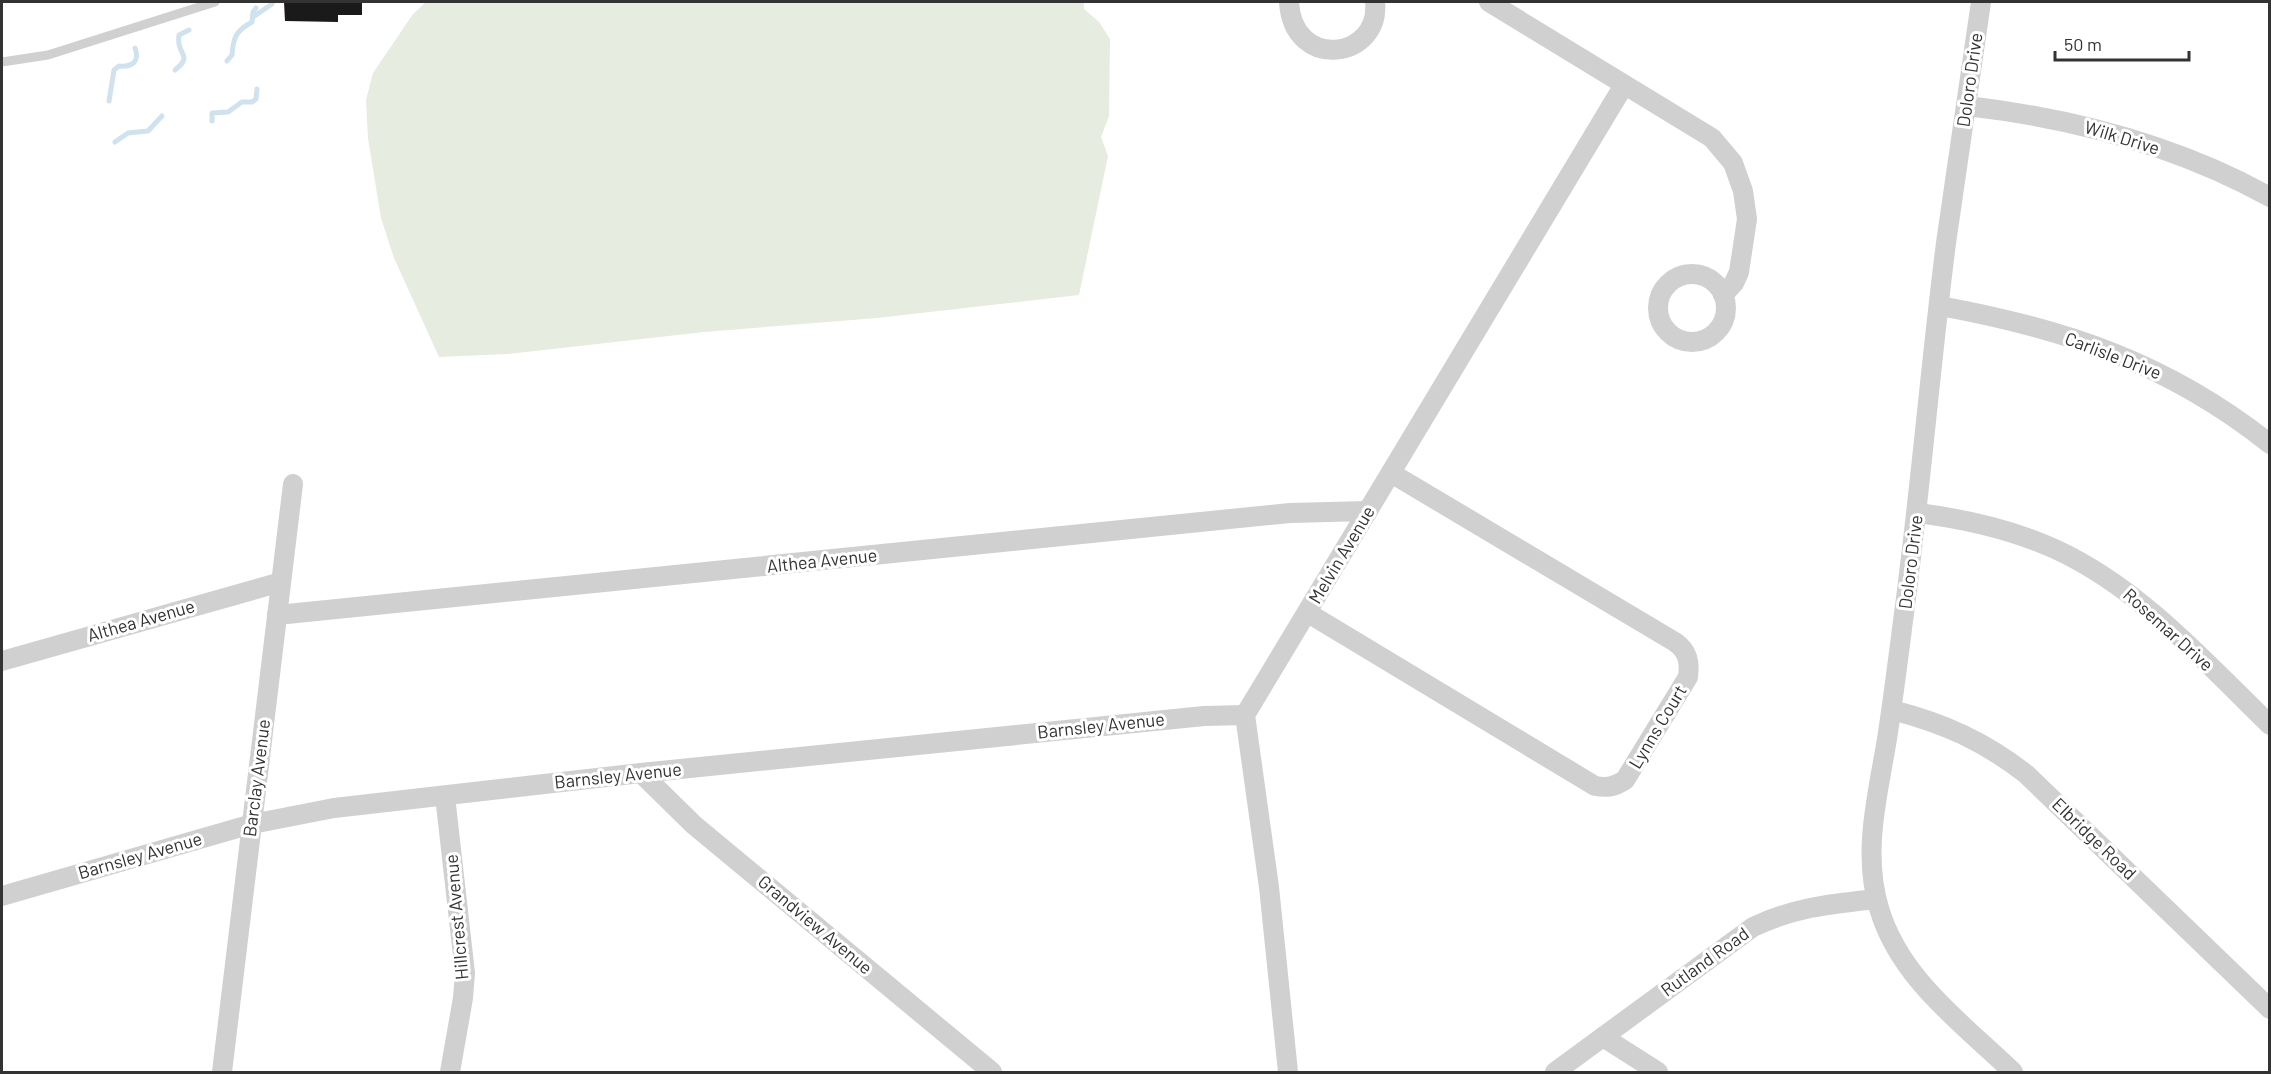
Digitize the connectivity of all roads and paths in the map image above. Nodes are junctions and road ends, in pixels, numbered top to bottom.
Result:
1 (215, 2) edge
2 (1288, 2) edge
3 (1375, 2) edge
4 (1489, 2) edge
5 (1981, 2) edge
6 (2, 62) edge
7 (1624, 85) junction
8 (1967, 106) junction
9 (2270, 197) edge
10 (1723, 295) dead end
11 (1940, 306) junction
12 (2270, 444) edge
13 (1391, 473) junction
14 (294, 484) dead end
15 (1368, 511) junction
16 (1918, 513) junction
17 (281, 582) junction
18 (1308, 613) junction
19 (277, 615) junction
20 (2, 661) edge
21 (1892, 710) junction
22 (1245, 715) junction
23 (2270, 725) edge
24 (641, 773) junction
25 (445, 796) junction
26 (252, 824) junction
27 (2, 896) edge
28 (1876, 899) junction
29 (2270, 1010) edge
30 (1603, 1037) junction
31 (222, 1072) edge
32 (450, 1072) edge
33 (992, 1072) edge
34 (1288, 1072) edge
35 (1555, 1072) edge
36 (1658, 1072) edge
37 (2013, 1072) edge

1 - 6 lane
2 - 3 street
4 - 7 street
5 - 8 street, Doloro Drive
7 - 10 street
7 - 13 street, Melvin Avenue
8 - 9 street, Wilk Drive
8 - 11 street, Doloro Drive
11 - 12 street, Carlisle Drive
11 - 16 street, Doloro Drive
13 - 15 street, Melvin Avenue
13 - 18 street, Lynns Court
14 - 17 street, Barclay Avenue
15 - 18 street, Melvin Avenue
15 - 19 street, Althea Avenue
16 - 21 street, Doloro Drive
16 - 23 street, Rosemar Drive
17 - 19 street, Barclay Avenue
17 - 20 street, Althea Avenue
18 - 22 street, Melvin Avenue
19 - 26 street, Barclay Avenue
21 - 28 street, Doloro Drive
21 - 29 street, Elbridge Road
22 - 24 street, Barnsley Avenue
22 - 34 street
24 - 25 street, Barnsley Avenue
24 - 33 street, Grandview Avenue
25 - 26 street, Barnsley Avenue
25 - 32 street, Hillcrest Avenue
26 - 27 street, Barnsley Avenue
26 - 31 street, Barclay Avenue
28 - 30 street, Rutland Road
28 - 37 street, Doloro Drive
30 - 35 street, Rutland Road
30 - 36 street

